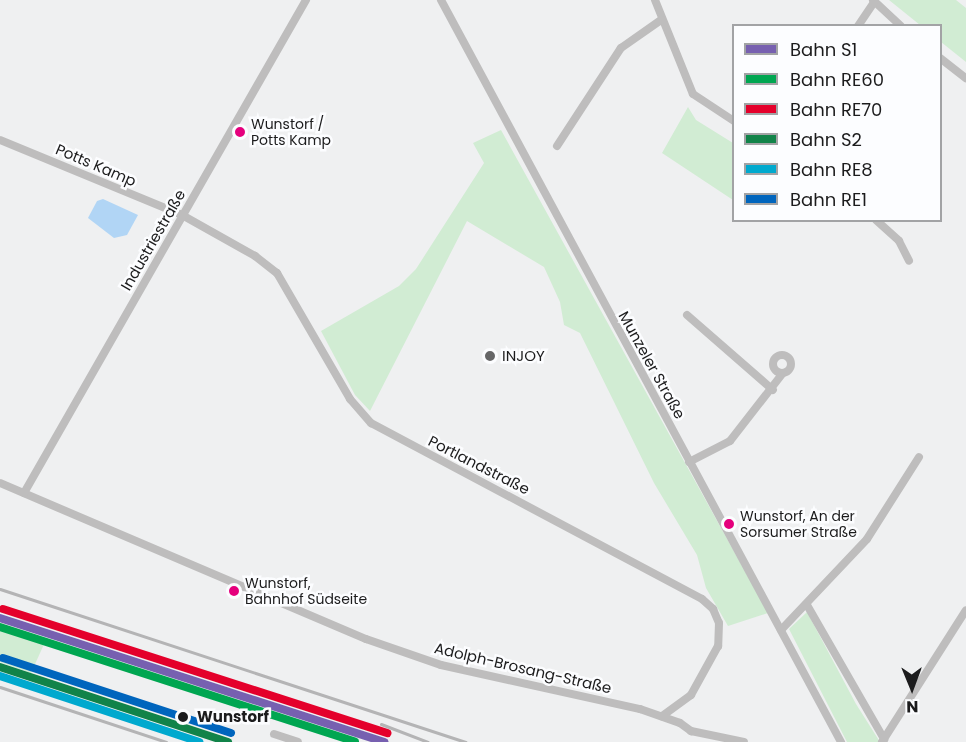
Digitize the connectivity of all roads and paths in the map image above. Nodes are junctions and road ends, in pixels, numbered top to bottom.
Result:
1 (441, 0) edge
2 (656, 0) edge
3 (303, 1) edge
4 (874, 1) edge
5 (661, 20) junction
6 (859, 24) edge
7 (899, 24) edge
8 (942, 60) edge
9 (966, 78) edge
10 (732, 120) edge
11 (0, 140) edge
12 (557, 146) dead end
13 (182, 215) junction
14 (878, 222) edge
15 (909, 261) dead end
16 (687, 315) dead end
17 (783, 373) dead end
18 (773, 390) junction
19 (919, 457) dead end
20 (689, 462) junction
21 (0, 483) edge
22 (24, 493) junction
23 (807, 605) junction
24 (966, 610) edge
25 (781, 630) junction
26 (662, 716) junction
27 (274, 734) dead end
28 (883, 741) edge
29 (298, 742) edge
30 (744, 742) edge
31 (840, 742) edge

1 - 20 street, Munzeler Straße
2 - 5 street
3 - 13 street, Industriestraße
4 - 6 street
4 - 7 street
5 - 10 street
5 - 12 street
8 - 9 street
11 - 13 street, Potts Kamp
13 - 22 street, Industriestraße
13 - 26 street, Portlandstraße
14 - 15 street
16 - 18 street
17 - 18 street
18 - 20 street
19 - 23 street
20 - 25 street, Munzeler Straße
21 - 22 street, Adolph-Brosang-Straße
22 - 26 street, Adolph-Brosang-Straße
23 - 25 street
23 - 28 street
24 - 28 street
25 - 31 street, Munzeler Straße
26 - 30 street, Adolph-Brosang-Straße
27 - 29 street

